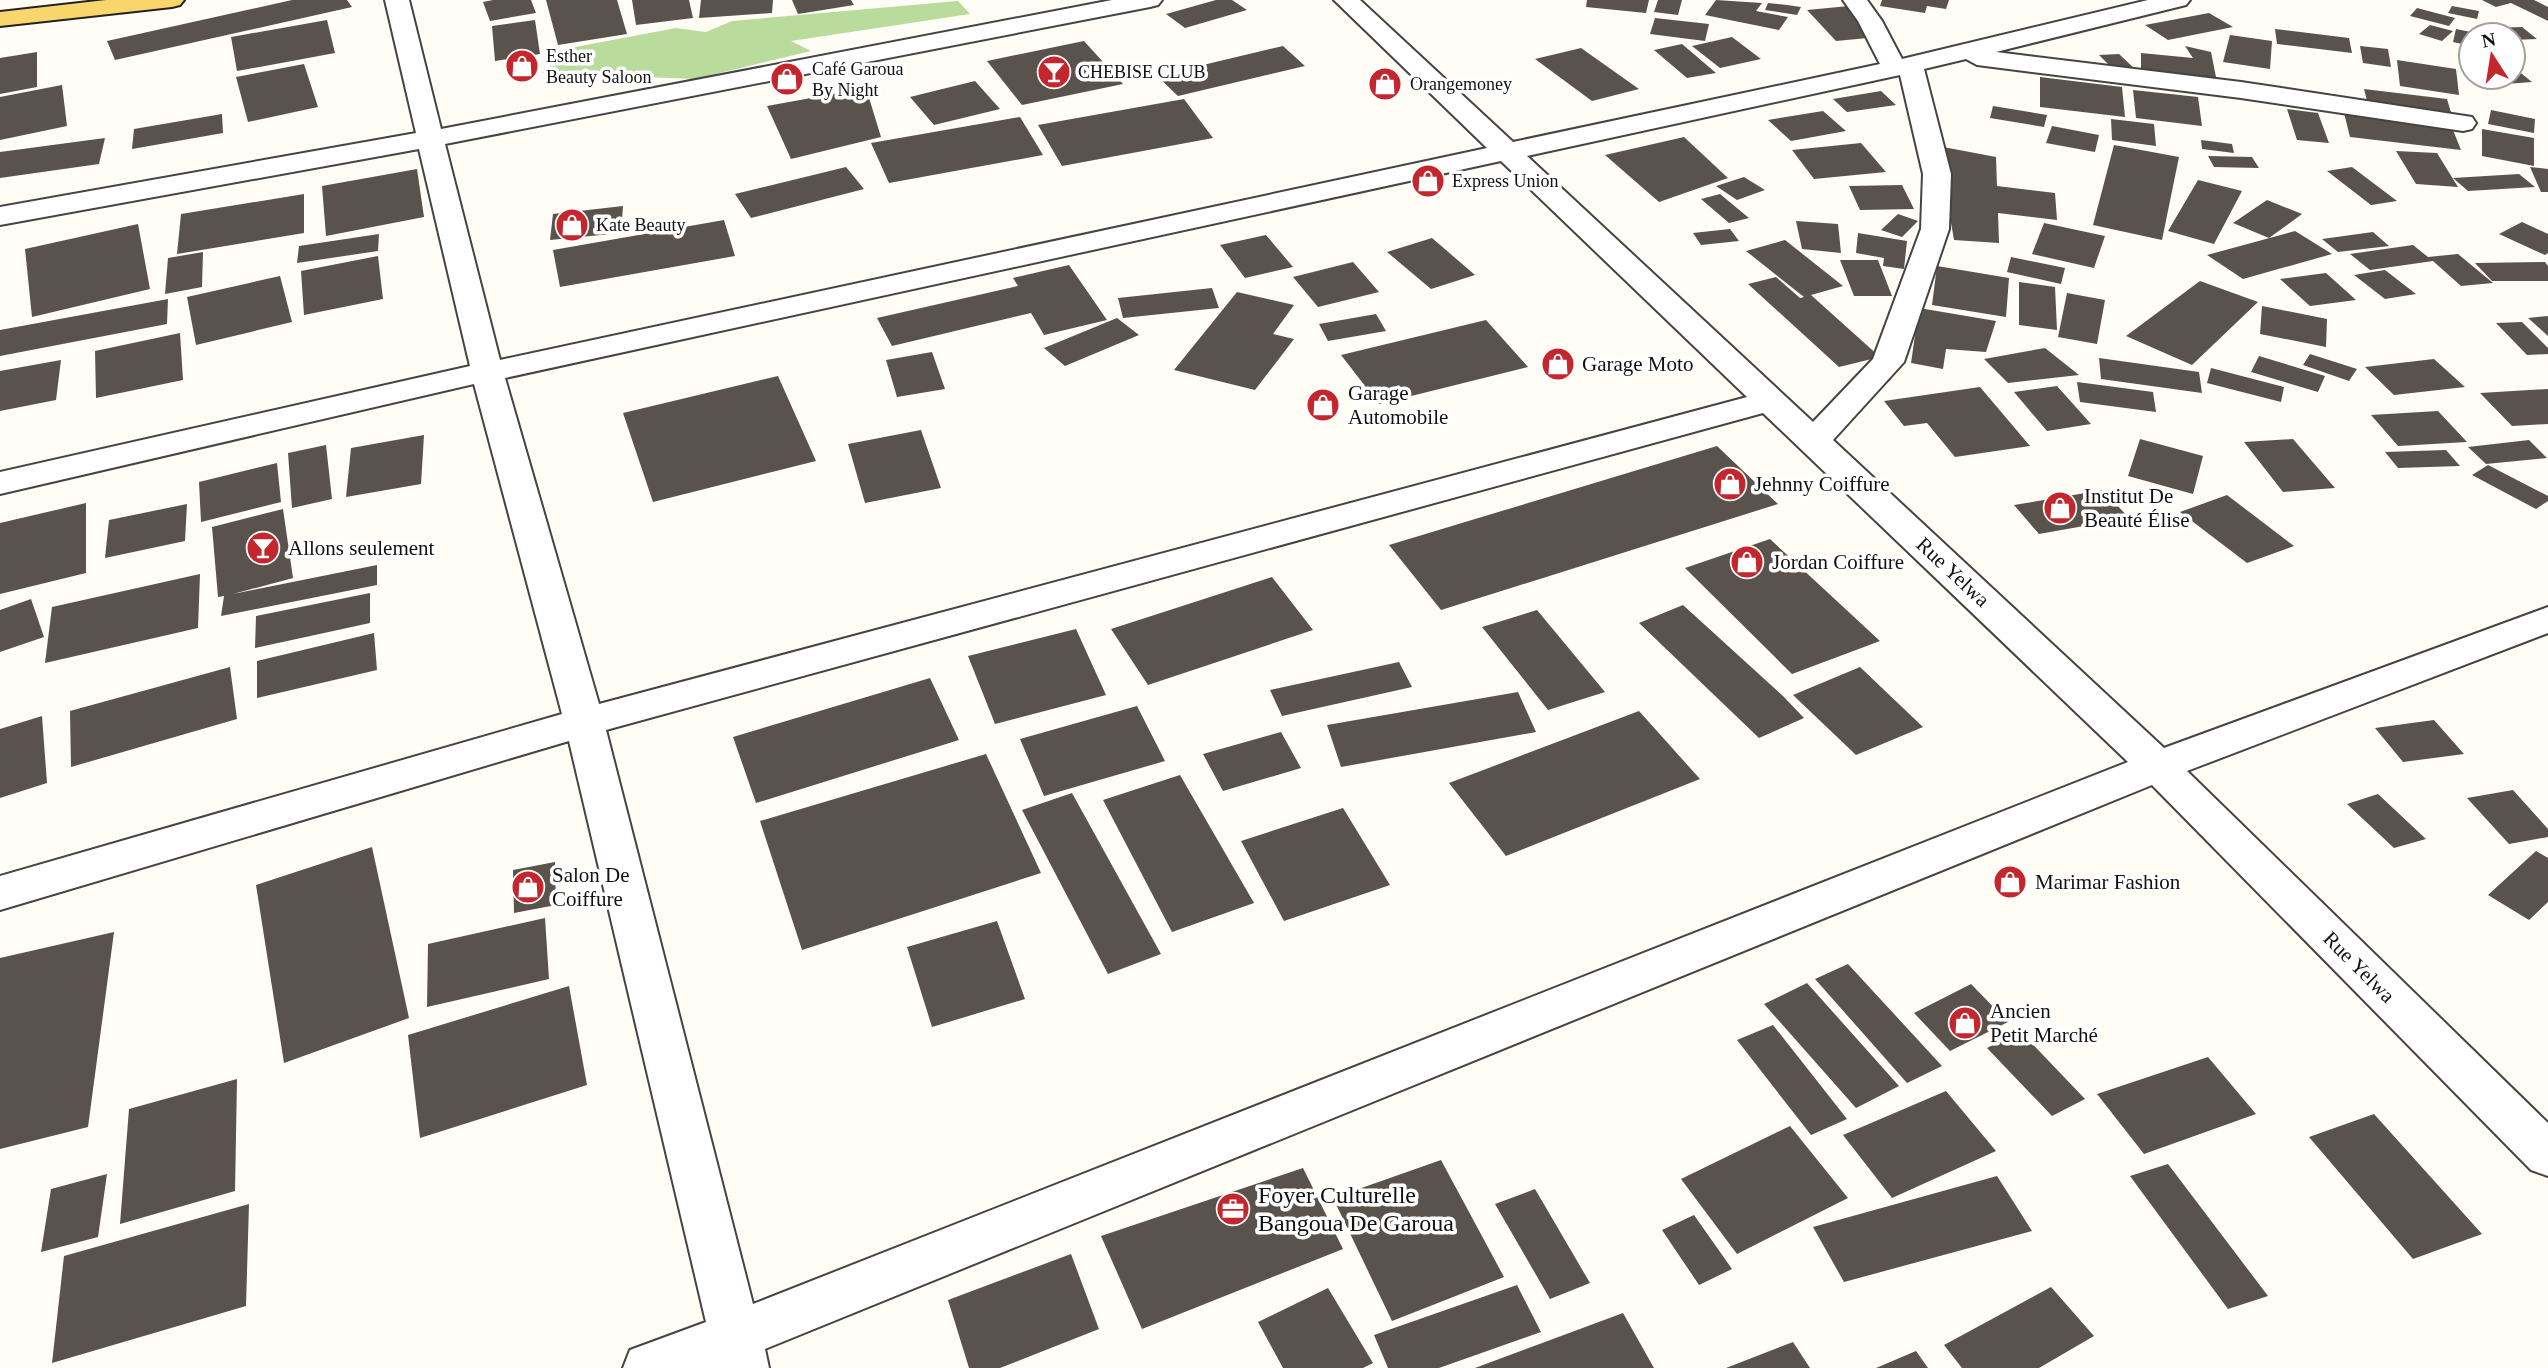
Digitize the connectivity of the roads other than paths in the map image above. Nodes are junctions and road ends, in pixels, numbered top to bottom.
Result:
1 (30, 0) edge
2 (172, 0) edge
3 (397, 0) edge
4 (1150, 0) edge
5 (1346, 0) edge
6 (1855, 0) edge
7 (2178, 0) edge
8 (0, 3) edge
9 (0, 19) edge
10 (1954, 55) junction
11 (1903, 67) junction
12 (2463, 124) dead end
13 (429, 139) junction
14 (1507, 152) junction
15 (0, 216) edge
16 (487, 372) junction
17 (1769, 401) junction
18 (1814, 440) junction
19 (0, 483) edge
20 (2548, 619) edge
21 (584, 722) junction
22 (2158, 766) junction
23 (0, 893) edge
24 (2548, 1155) edge
25 (739, 1352) edge
26 (649, 1368) edge

1 - 8 main road
2 - 9 main road
3 - 13 street
4 - 13 street
5 - 14 street, Rue Yelwa
6 - 11 street
7 - 10 street
10 - 11 street
10 - 12 street
11 - 14 street
11 - 18 street
13 - 15 street
13 - 16 street
14 - 16 street
14 - 17 street, Rue Yelwa
16 - 19 street
16 - 21 street
17 - 18 street, Rue Yelwa
17 - 21 street
18 - 22 street, Rue Yelwa
20 - 22 street
21 - 23 street
21 - 25 street
22 - 24 street, Rue Yelwa
22 - 25 street
25 - 26 street

